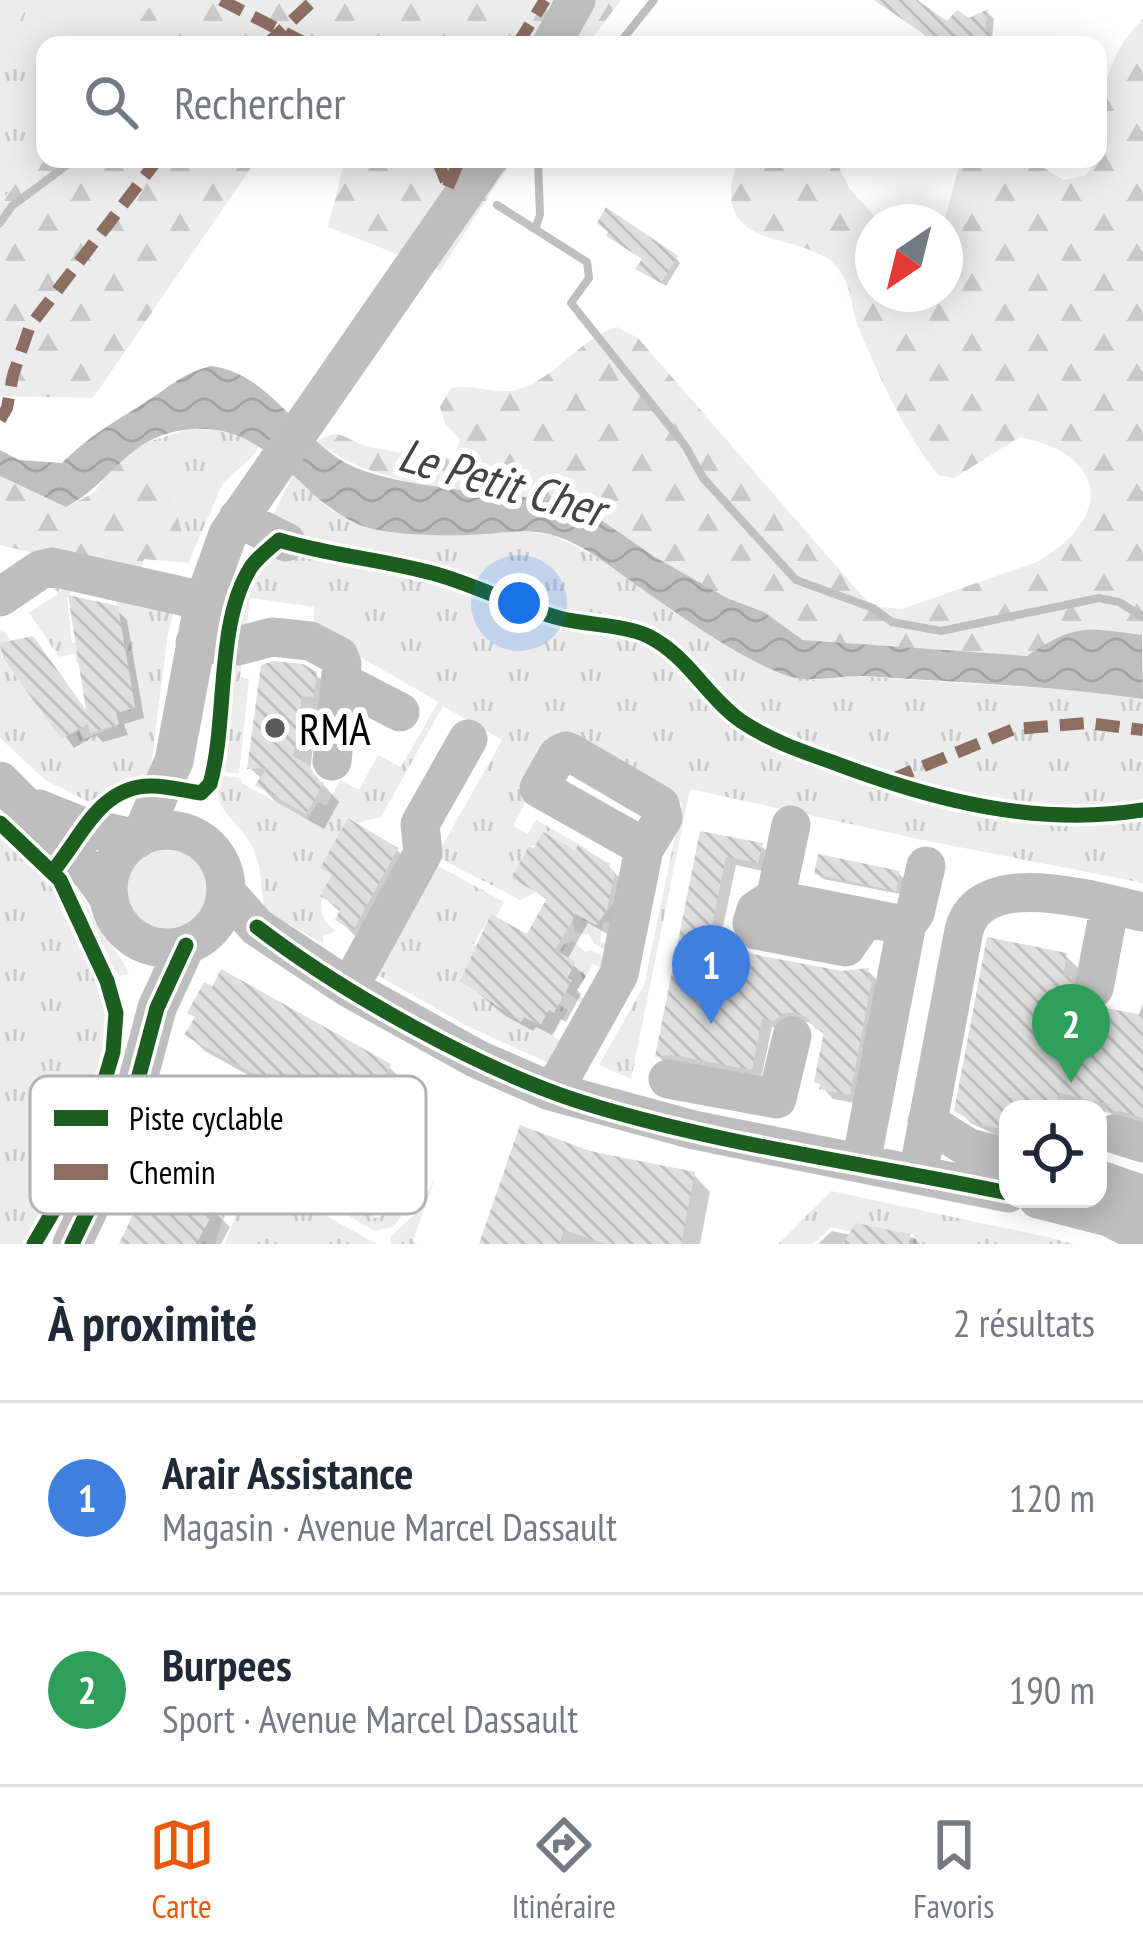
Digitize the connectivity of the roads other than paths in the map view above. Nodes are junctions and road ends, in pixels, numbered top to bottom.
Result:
1 (576, 0) edge
2 (556, 36) edge
3 (482, 168) edge
4 (238, 518) junction
5 (286, 542) dead end
6 (0, 597) edge
7 (204, 601) junction
8 (196, 643) junction
9 (340, 681) junction
10 (189, 690) junction
11 (400, 712) dead end
12 (468, 740) dead end
13 (332, 761) dead end
14 (3, 784) edge
15 (539, 788) dead end
16 (791, 825) dead end
17 (139, 837) junction
18 (208, 847) junction
19 (926, 866) dead end
20 (226, 892) junction
21 (1127, 909) edge
22 (116, 914) junction
23 (905, 927) junction
24 (188, 945) junction
25 (350, 988) junction
26 (1094, 988) dead end
27 (792, 1036) dead end
28 (142, 1066) junction
29 (139, 1076) edge
30 (668, 1079) dead end
31 (550, 1091) junction
32 (760, 1098) junction
33 (927, 1122) junction
34 (751, 1142) junction
35 (999, 1156) edge
36 (861, 1162) junction
37 (918, 1174) junction
38 (1107, 1187) edge
39 (999, 1191) edge
40 (1078, 1208) edge
41 (87, 1214) edge
42 (1140, 1216) edge
43 (72, 1244) edge

1 - 2 street
3 - 4 street
4 - 5 street
4 - 7 street
6 - 7 street
7 - 8 street
8 - 9 street
8 - 10 street
9 - 11 street
9 - 13 street
10 - 17 street
10 - 18 street
12 - 25 street
14 - 17 street
14 - 22 street
15 - 31 street
16 - 23 street
17 - 18 street
17 - 22 street
18 - 20 street
19 - 23 street
20 - 24 street
20 - 25 street
21 - 26 street
21 - 33 street
22 - 24 street
22 - 28 street
23 - 36 street
24 - 25 street
24 - 28 street
25 - 31 street
27 - 32 street
28 - 29 street
30 - 32 street
31 - 34 street
32 - 34 street
33 - 35 street
33 - 37 street
34 - 36 street
36 - 37 street
37 - 39 street
38 - 42 street
40 - 42 street
41 - 43 street

